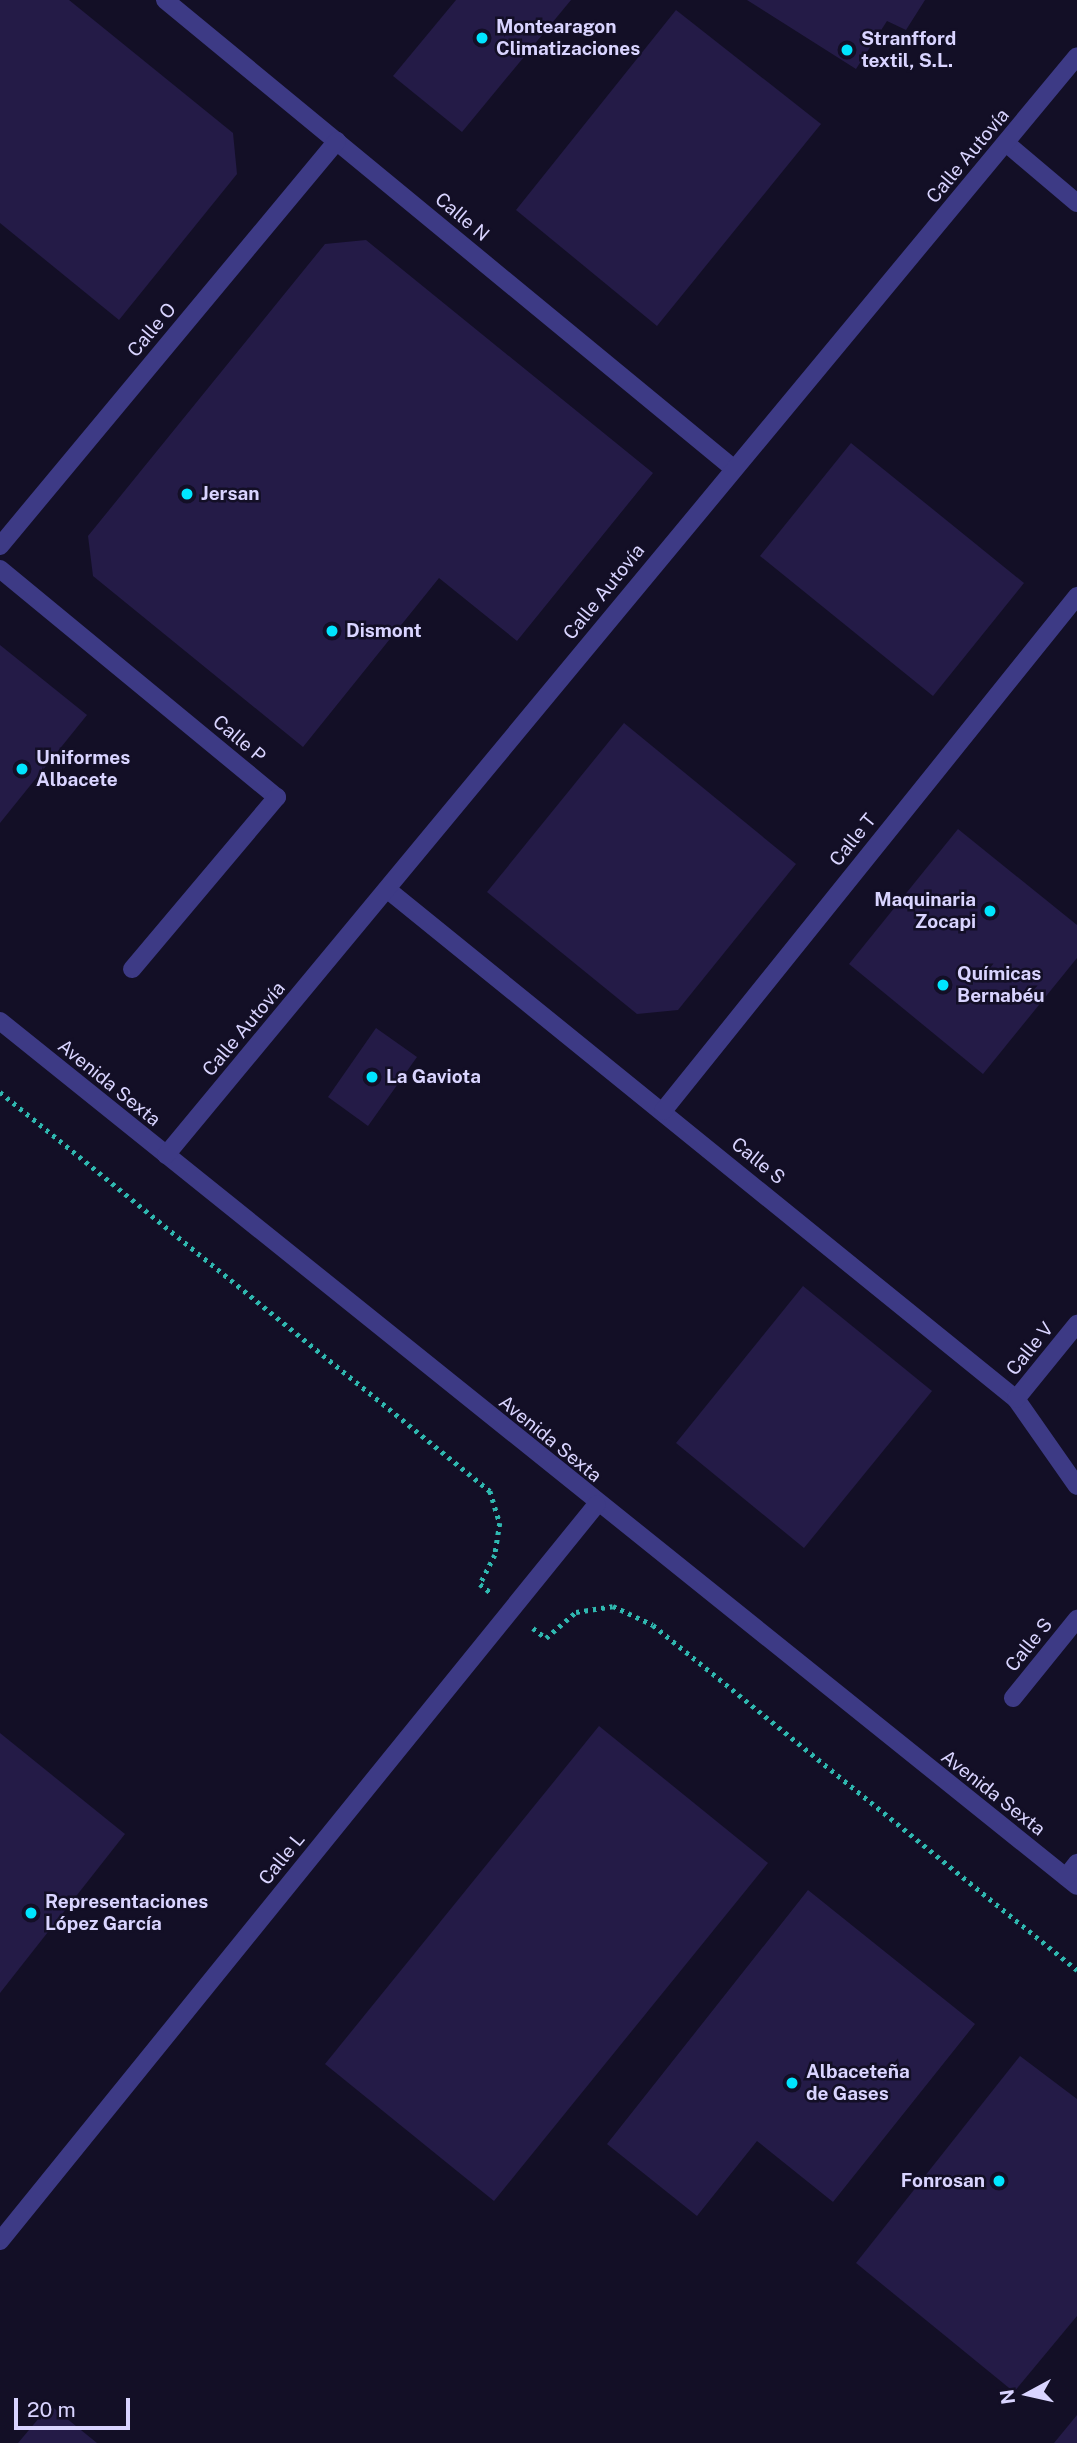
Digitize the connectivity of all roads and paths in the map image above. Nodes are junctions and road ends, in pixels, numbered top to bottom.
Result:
1 (165, 0) edge
2 (1077, 56) edge
3 (337, 141) junction
4 (1006, 143) junction
5 (1077, 203) edge
6 (733, 468) junction
7 (0, 546) edge
8 (0, 569) edge
9 (1077, 596) edge
10 (388, 890) junction
11 (132, 970) dead end
12 (0, 1021) edge
13 (663, 1111) junction
14 (166, 1155) junction
15 (1077, 1324) edge
16 (1016, 1399) junction
17 (1077, 1486) edge
18 (597, 1504) junction
19 (1077, 1619) edge
20 (1013, 1698) dead end
21 (1073, 1875) edge
22 (0, 2241) edge

1 - 3 street, Calle N
2 - 4 street, Calle Autovía
3 - 6 street, Calle N
3 - 7 street, Calle O
4 - 5 street
4 - 6 street, Calle Autovía
6 - 10 street, Calle Autovía
8 - 11 street, Calle P
9 - 13 street, Calle T
10 - 13 street, Calle S
10 - 14 street, Calle Autovía
12 - 14 street, Avenida Sexta
13 - 16 street, Calle S
14 - 18 street, Avenida Sexta
15 - 16 street, Calle V
16 - 17 street, Calle S
18 - 21 street, Avenida Sexta
18 - 22 street, Calle L
19 - 20 street, Calle S

